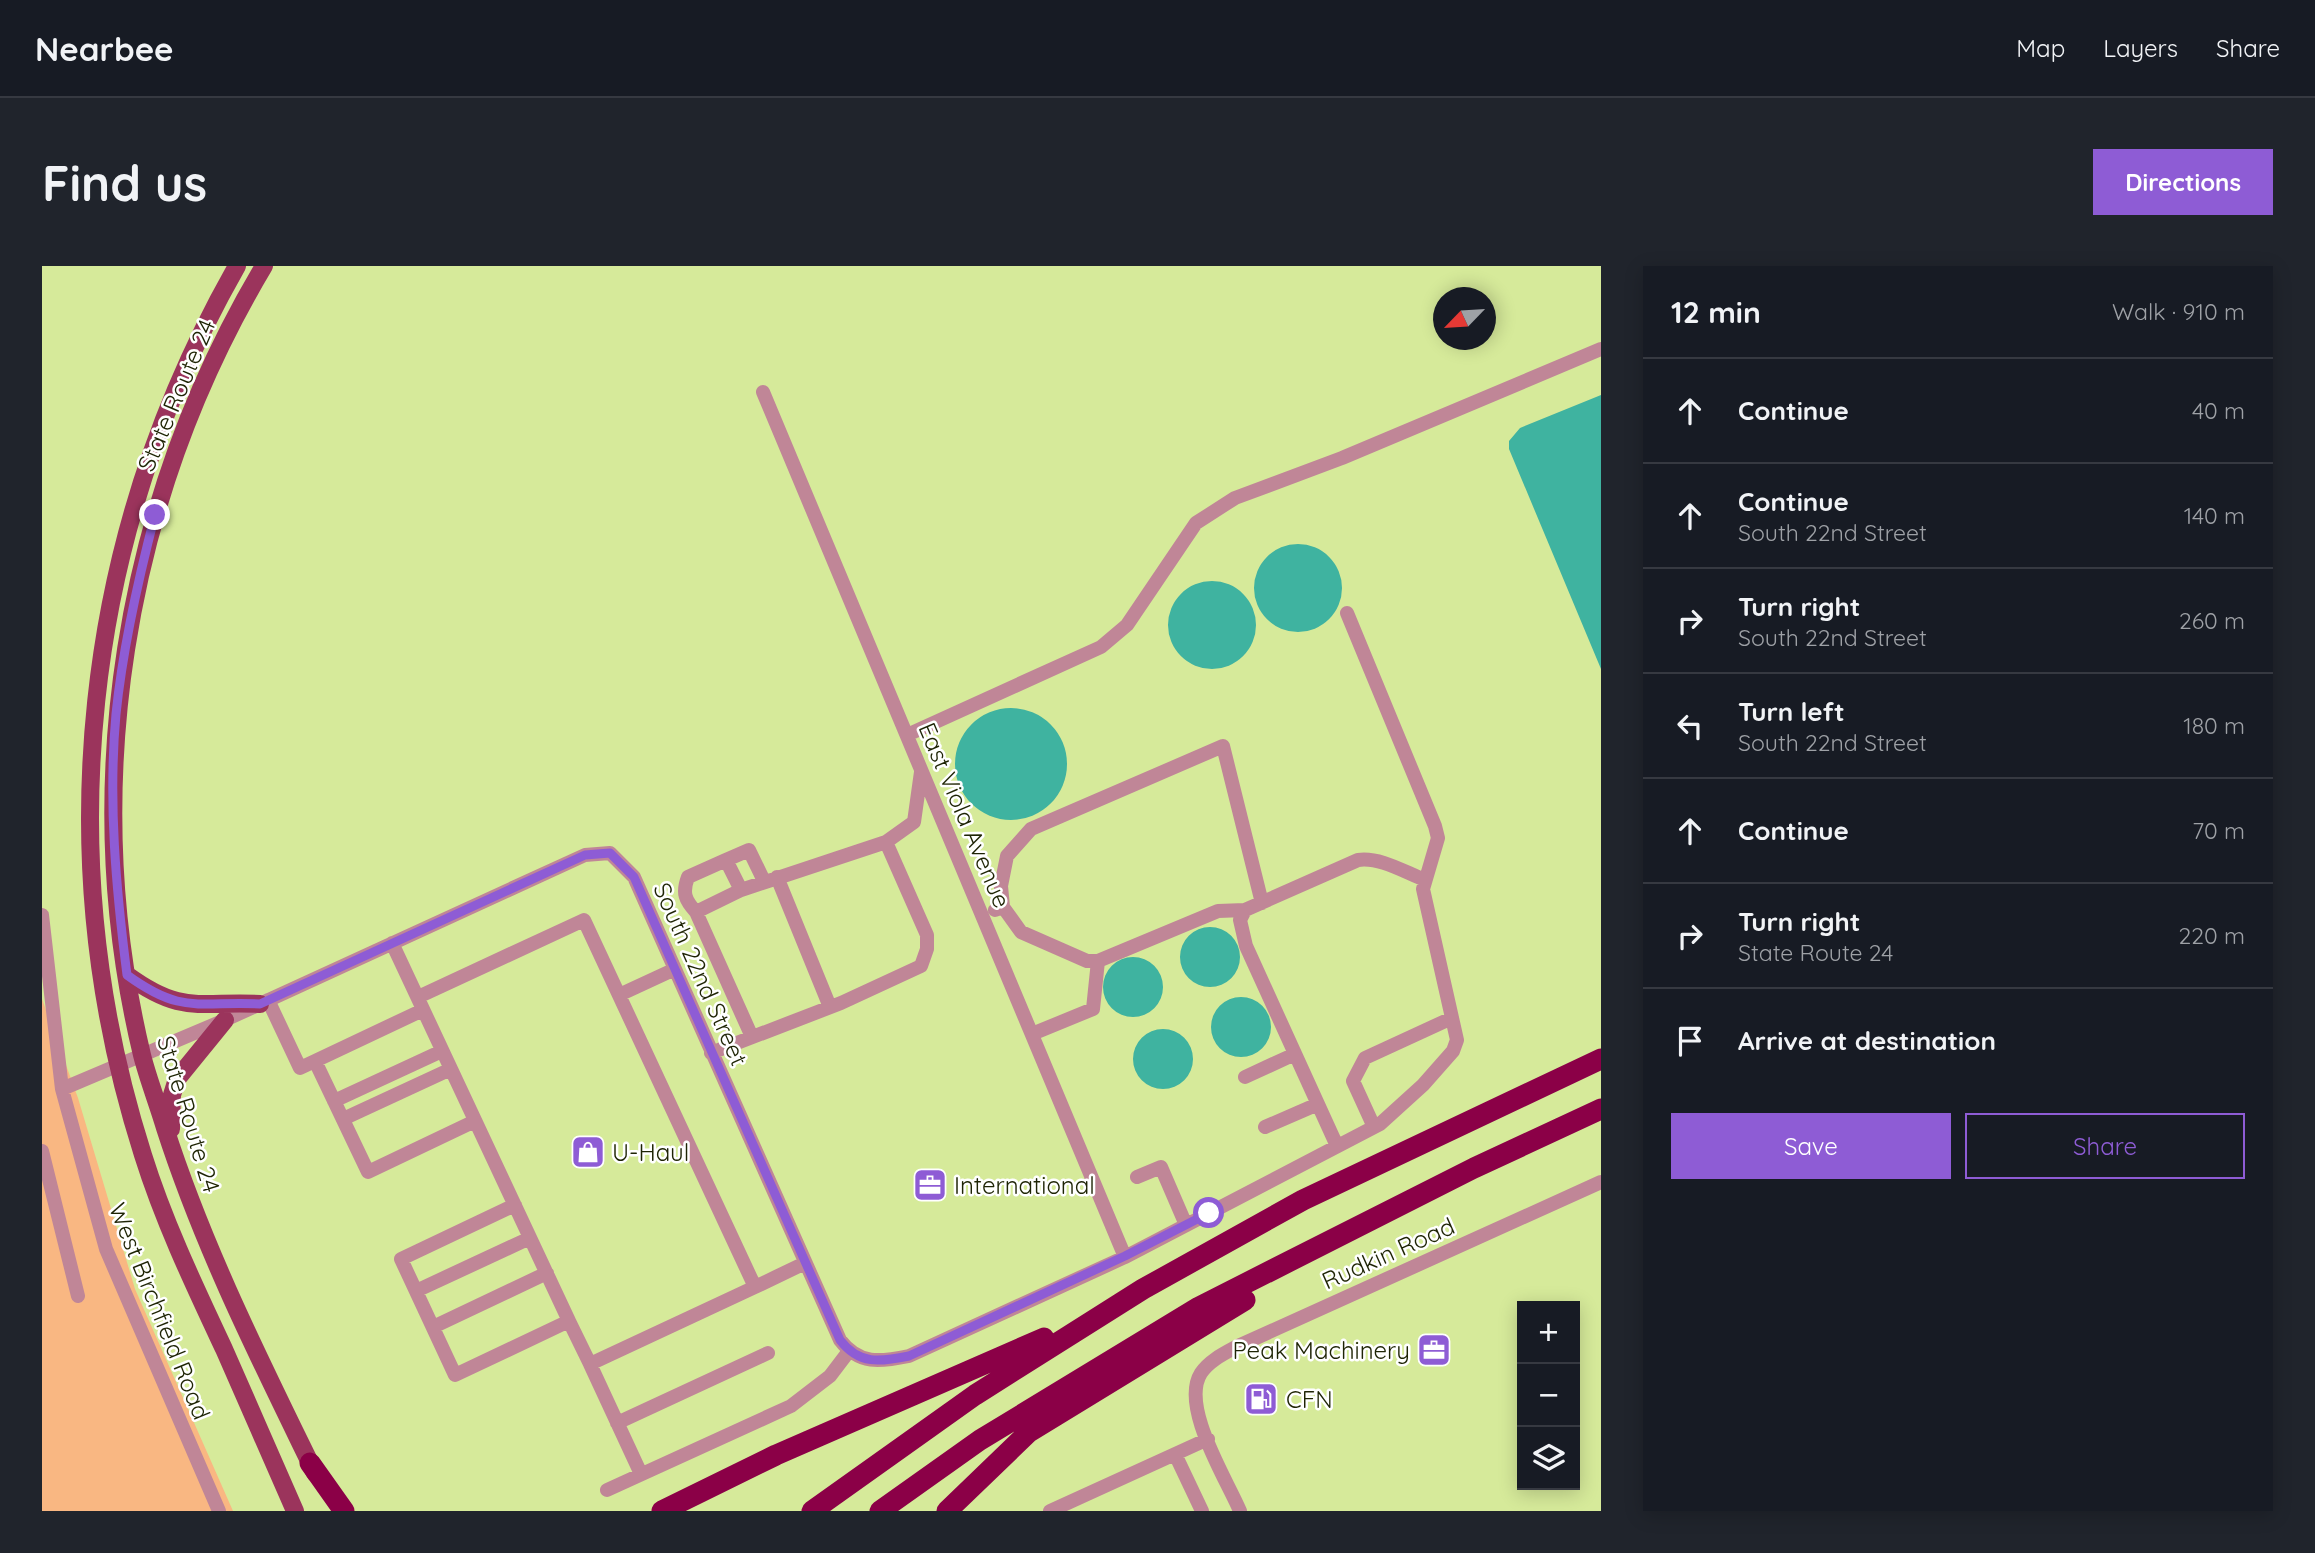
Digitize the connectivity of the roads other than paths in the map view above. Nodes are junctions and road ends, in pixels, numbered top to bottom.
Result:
1 (237, 266) edge
2 (264, 266) edge
3 (1601, 349) edge
4 (764, 392) dead end
5 (1347, 613) dead end
6 (907, 735) junction
7 (921, 772) junction
8 (886, 842) junction
9 (726, 860) junction
10 (771, 879) junction
11 (1425, 880) junction
12 (741, 890) junction
13 (1262, 903) junction
14 (1003, 907) junction
15 (1245, 910) junction
16 (696, 912) junction
17 (42, 915) edge
18 (982, 916) junction
19 (392, 943) junction
20 (1098, 961) junction
21 (673, 970) junction
22 (127, 975) junction
23 (619, 995) junction
24 (47, 998) edge
25 (264, 1002) junction
26 (421, 1004) junction
27 (830, 1007) junction
28 (1452, 1018) junction
29 (225, 1020) junction
30 (1032, 1034) junction
31 (752, 1037) junction
32 (442, 1051) junction
33 (711, 1053) junction
34 (1295, 1054) junction
35 (142, 1056) junction
36 (1601, 1059) edge
37 (315, 1060) junction
38 (117, 1068) junction
39 (451, 1069) junction
40 (1245, 1077) dead end
41 (62, 1090) junction
42 (334, 1101) junction
43 (1318, 1104) junction
44 (1601, 1109) edge
45 (343, 1119) junction
46 (475, 1121) junction
47 (1265, 1127) dead end
48 (1374, 1127) junction
49 (169, 1140) junction
50 (1337, 1146) junction
51 (42, 1151) edge
52 (1474, 1168) junction
53 (1137, 1177) dead end
54 (1601, 1182) edge
55 (515, 1205) junction
56 (1186, 1224) junction
57 (530, 1238) junction
58 (1125, 1256) junction
59 (805, 1263) junction
60 (547, 1273) junction
61 (755, 1287) junction
62 (1143, 1289) junction
63 (416, 1291) junction
64 (78, 1296) dead end
65 (569, 1321) junction
66 (433, 1327) junction
67 (849, 1351) junction
68 (768, 1353) dead end
69 (590, 1364) junction
70 (617, 1423) junction
71 (1208, 1439) junction
72 (1175, 1454) junction
73 (310, 1463) junction
74 (641, 1474) junction
75 (607, 1490) dead end
76 (219, 1511) edge
77 (295, 1511) edge
78 (334, 1511) edge
79 (344, 1511) edge
80 (662, 1511) edge
81 (812, 1511) edge
82 (880, 1511) edge
83 (947, 1511) edge
84 (1050, 1511) edge
85 (1202, 1511) edge
86 (1241, 1511) edge

1 - 38 main road, State Route 24
2 - 22 main road, State Route 24
3 - 6 street
4 - 6 street, East Viola Avenue
5 - 11 street
6 - 7 street, East Viola Avenue
7 - 8 street
7 - 18 street, East Viola Avenue
8 - 10 street
8 - 27 street
9 - 10 street
9 - 12 street
9 - 16 street
10 - 12 street
10 - 27 street
11 - 13 street
11 - 28 street
12 - 16 street
13 - 14 street
13 - 15 street
14 - 18 street
14 - 20 street
15 - 20 street
15 - 34 street
16 - 31 street
17 - 24 street, West Birchfield Road
18 - 30 street, East Viola Avenue
19 - 21 street, South 22nd Street
19 - 25 street, South 22nd Street
19 - 26 street
20 - 30 street
21 - 23 street
21 - 33 street, South 22nd Street
22 - 25 main road
22 - 35 main road, State Route 24
23 - 26 street
23 - 61 street
24 - 41 street, West Birchfield Road
25 - 29 street, South 22nd Street
25 - 37 street
26 - 32 street
26 - 37 street
27 - 31 street
28 - 48 street
28 - 48 street
29 - 35 street, South 22nd Street
29 - 49 main road
30 - 58 street, East Viola Avenue
31 - 33 street
32 - 39 street
32 - 42 street
33 - 59 street, South 22nd Street
34 - 40 street
34 - 43 street
35 - 38 street, South 22nd Street
35 - 49 main road, State Route 24
36 - 62 highway
37 - 42 street
38 - 41 street, South 22nd Street
38 - 77 main road, State Route 24
39 - 45 street
39 - 46 street
41 - 76 street, West Birchfield Road
42 - 45 street
43 - 47 street
43 - 50 street
44 - 52 highway
45 - 46 street
46 - 55 street
48 - 50 street
49 - 73 main road, State Route 24
50 - 56 street
51 - 64 street
52 - 82 highway
52 - 83 highway
53 - 56 street
54 - 71 street, Rudkin Road
55 - 57 street
55 - 63 street
56 - 58 street
57 - 60 street
57 - 63 street
58 - 67 street
59 - 61 street
59 - 67 street, South 22nd Street
60 - 65 street
60 - 66 street
61 - 69 street
62 - 80 highway
62 - 81 highway
63 - 66 street
65 - 66 street
65 - 69 street
67 - 74 street
68 - 70 street
69 - 70 street
70 - 74 street
71 - 72 street
71 - 86 street
72 - 84 street
72 - 85 street
73 - 78 main road, State Route 24
73 - 79 highway
74 - 75 street

